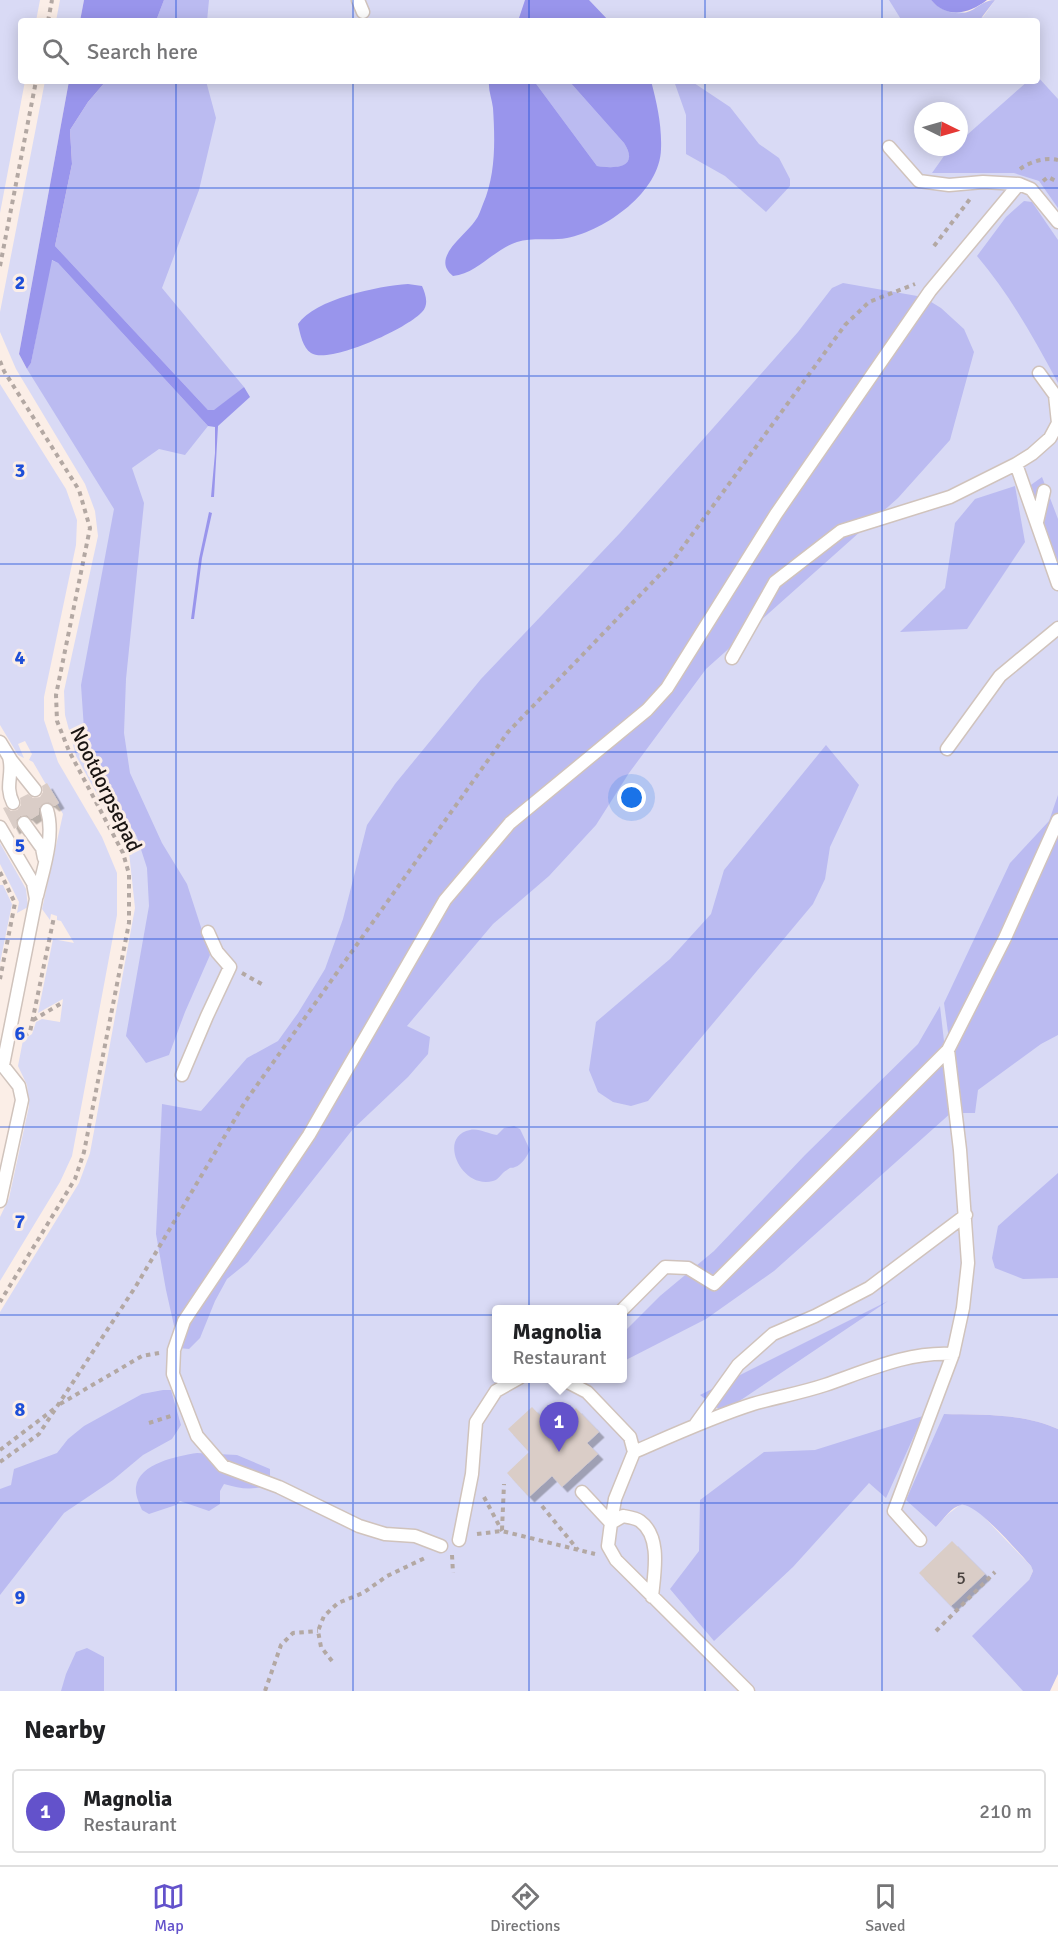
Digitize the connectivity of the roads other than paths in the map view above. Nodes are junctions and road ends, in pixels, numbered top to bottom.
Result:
1 (889, 147) dead end
2 (1019, 184) junction
3 (1058, 222) edge
4 (1039, 373) dead end
5 (1058, 423) edge
6 (1016, 464) junction
7 (1044, 491) dead end
8 (1036, 524) junction
9 (1058, 583) edge
10 (1058, 628) edge
11 (732, 658) dead end
12 (0, 742) edge
13 (947, 749) dead end
14 (9, 757) junction
15 (35, 790) dead end
16 (13, 803) dead end
17 (47, 810) dead end
18 (1058, 820) edge
19 (24, 823) dead end
20 (0, 827) edge
21 (43, 868) junction
22 (35, 909) junction
23 (208, 932) dead end
24 (948, 1050) junction
25 (1, 1064) edge
26 (182, 1075) dead end
27 (0, 1201) edge
28 (966, 1215) junction
29 (627, 1305) edge
30 (953, 1354) junction
31 (510, 1383) edge
32 (570, 1383) edge
33 (695, 1425) junction
34 (634, 1452) junction
35 (582, 1492) dead end
36 (611, 1523) junction
37 (459, 1540) road end
38 (920, 1540) dead end
39 (441, 1546) road end
40 (652, 1597) junction
41 (748, 1691) edge

1 - 2 lane
2 - 3 lane
2 - 39 lane
4 - 5 lane
5 - 6 lane
6 - 8 lane
6 - 11 lane
7 - 8 lane
8 - 9 lane
10 - 13 lane
12 - 14 lane
14 - 15 lane
14 - 16 lane
17 - 21 lane
18 - 24 lane
19 - 21 lane
20 - 22 lane
21 - 22 lane
22 - 25 lane
23 - 26 lane
24 - 28 lane
24 - 29 lane
25 - 27 lane
28 - 30 lane
28 - 33 lane
30 - 33 lane
30 - 38 lane
31 - 37 lane
32 - 34 lane
33 - 34 lane
34 - 36 lane
35 - 36 lane
36 - 40 lane
36 - 40 lane
40 - 41 lane

